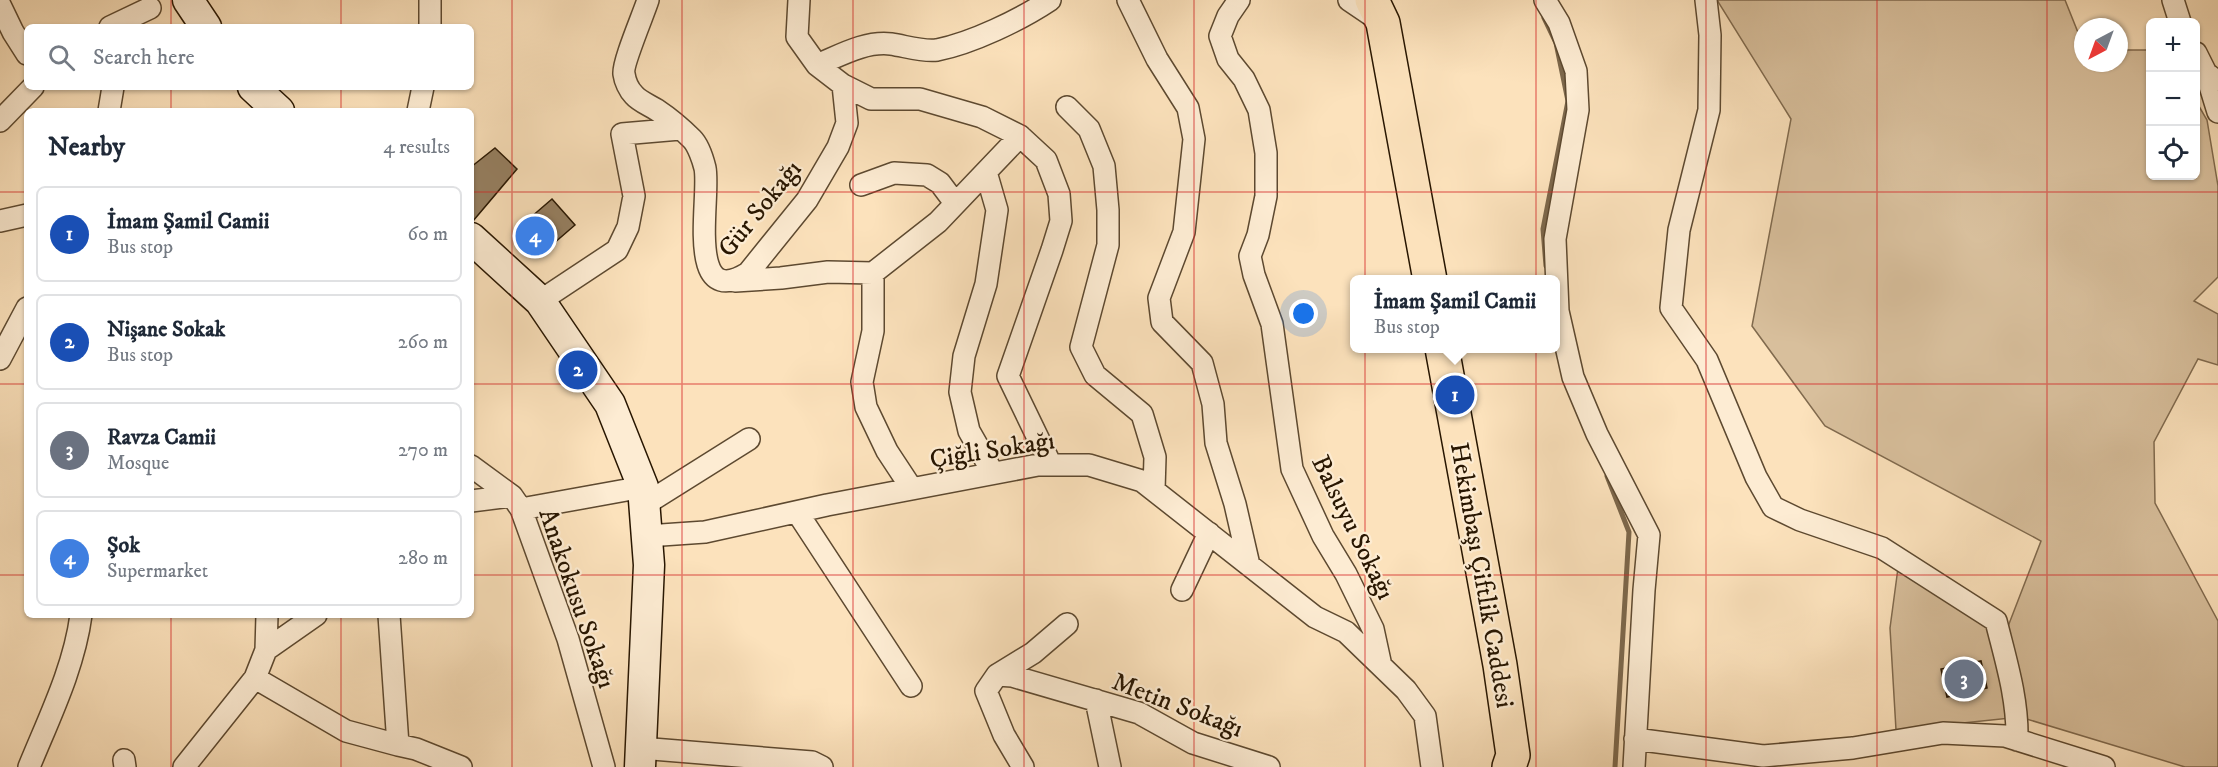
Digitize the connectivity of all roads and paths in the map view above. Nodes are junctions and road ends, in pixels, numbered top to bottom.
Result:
1 (188, 0) edge
2 (430, 0) edge
3 (648, 0) edge
4 (799, 0) edge
5 (1050, 0) edge
6 (1128, 0) edge
7 (1239, 0) edge
8 (1349, 0) edge
9 (1545, 0) edge
10 (1706, 0) edge
11 (2173, 0) edge
12 (154, 4) edge
13 (0, 5) edge
14 (1378, 12) edge
15 (2179, 18) edge
16 (116, 24) edge
17 (138, 24) edge
18 (204, 24) edge
19 (430, 24) edge
20 (24, 49) edge
21 (2200, 59) edge
22 (817, 65) junction
23 (2212, 78) edge
24 (843, 85) junction
25 (30, 90) edge
26 (113, 90) edge
27 (256, 90) edge
28 (422, 90) edge
29 (1067, 106) dead end
30 (110, 108) edge
31 (276, 108) edge
32 (419, 108) edge
33 (2218, 112) edge
34 (0, 121) edge
35 (680, 129) junction
36 (1020, 136) junction
37 (986, 172) junction
38 (861, 184) dead end
39 (955, 203) junction
40 (24, 216) edge
41 (0, 221) edge
42 (474, 241) edge
43 (873, 273) junction
44 (1429, 275) edge
45 (1556, 275) edge
46 (735, 281) junction
47 (540, 301) junction
48 (24, 314) edge
49 (1560, 320) edge
50 (1443, 353) edge
51 (0, 359) edge
52 (749, 439) dead end
53 (1050, 465) junction
54 (474, 468) edge
55 (993, 474) junction
56 (912, 489) junction
57 (1154, 490) junction
58 (644, 496) junction
59 (474, 501) edge
60 (517, 502) junction
61 (797, 512) junction
62 (1209, 533) junction
63 (647, 536) junction
64 (1249, 565) junction
65 (1182, 590) dead end
66 (81, 618) edge
67 (267, 618) edge
68 (312, 618) edge
69 (389, 618) edge
70 (1067, 624) dead end
71 (266, 650) junction
72 (1381, 666) junction
73 (997, 675) junction
74 (255, 678) junction
75 (911, 686) dead end
76 (1096, 700) junction
77 (1635, 739) junction
78 (2017, 740) junction
79 (398, 745) junction
80 (640, 757) edge
81 (29, 767) edge
82 (184, 767) edge
83 (461, 767) edge
84 (604, 767) edge
85 (822, 767) edge
86 (1023, 767) edge
87 (1110, 767) edge
88 (1269, 767) edge
89 (1432, 767) edge
90 (1509, 767) edge
91 (1634, 767) edge
92 (2104, 767) edge

1 - 18 street
2 - 19 street
3 - 35 street, Gür Sokağı
4 - 22 street
5 - 22 street
6 - 64 street
7 - 72 street, Balsuyu Sokağı
8 - 14 street
9 - 45 street
10 - 78 street
11 - 15 street
12 - 16 street
12 - 17 street
13 - 20 street
14 - 44 main road
21 - 23 street
22 - 24 street
23 - 33 street
24 - 36 street
24 - 46 street, Gür Sokağı
25 - 34 street
26 - 30 street
27 - 31 street
28 - 32 street
29 - 57 street
35 - 46 street, Gür Sokağı
35 - 47 street
36 - 37 street
36 - 53 street
37 - 39 street
37 - 55 street
38 - 39 street
39 - 43 street
40 - 41 street
42 - 47 street
43 - 46 street
43 - 56 street
47 - 58 street
48 - 51 street
49 - 77 street
50 - 90 main road, Hekimbaşı Çiftlik Caddesi
52 - 58 street
53 - 55 street, Çiğli Sokağı
53 - 57 street, Çiğli Sokağı
54 - 60 street, Anakokusu Sokağı
55 - 56 street, Çiğli Sokağı
56 - 61 street, Çiğli Sokağı
57 - 62 street, Çiğli Sokağı
58 - 60 street
58 - 63 street
59 - 60 street
60 - 84 street, Anakokusu Sokağı
61 - 63 street, Çiğli Sokağı
61 - 75 street
62 - 64 street, Çiğli Sokağı
62 - 65 street
63 - 80 street
64 - 72 street, Çiğli Sokağı
66 - 81 street
67 - 71 street
68 - 71 street
69 - 79 street
70 - 73 street
71 - 74 street
72 - 89 street, Çiğli Sokağı
73 - 76 street, Metin Sokağı
73 - 86 street
74 - 79 street
74 - 82 street
76 - 87 street
76 - 88 street, Metin Sokağı
77 - 78 street
77 - 91 street
78 - 92 street
79 - 83 street
80 - 85 street

